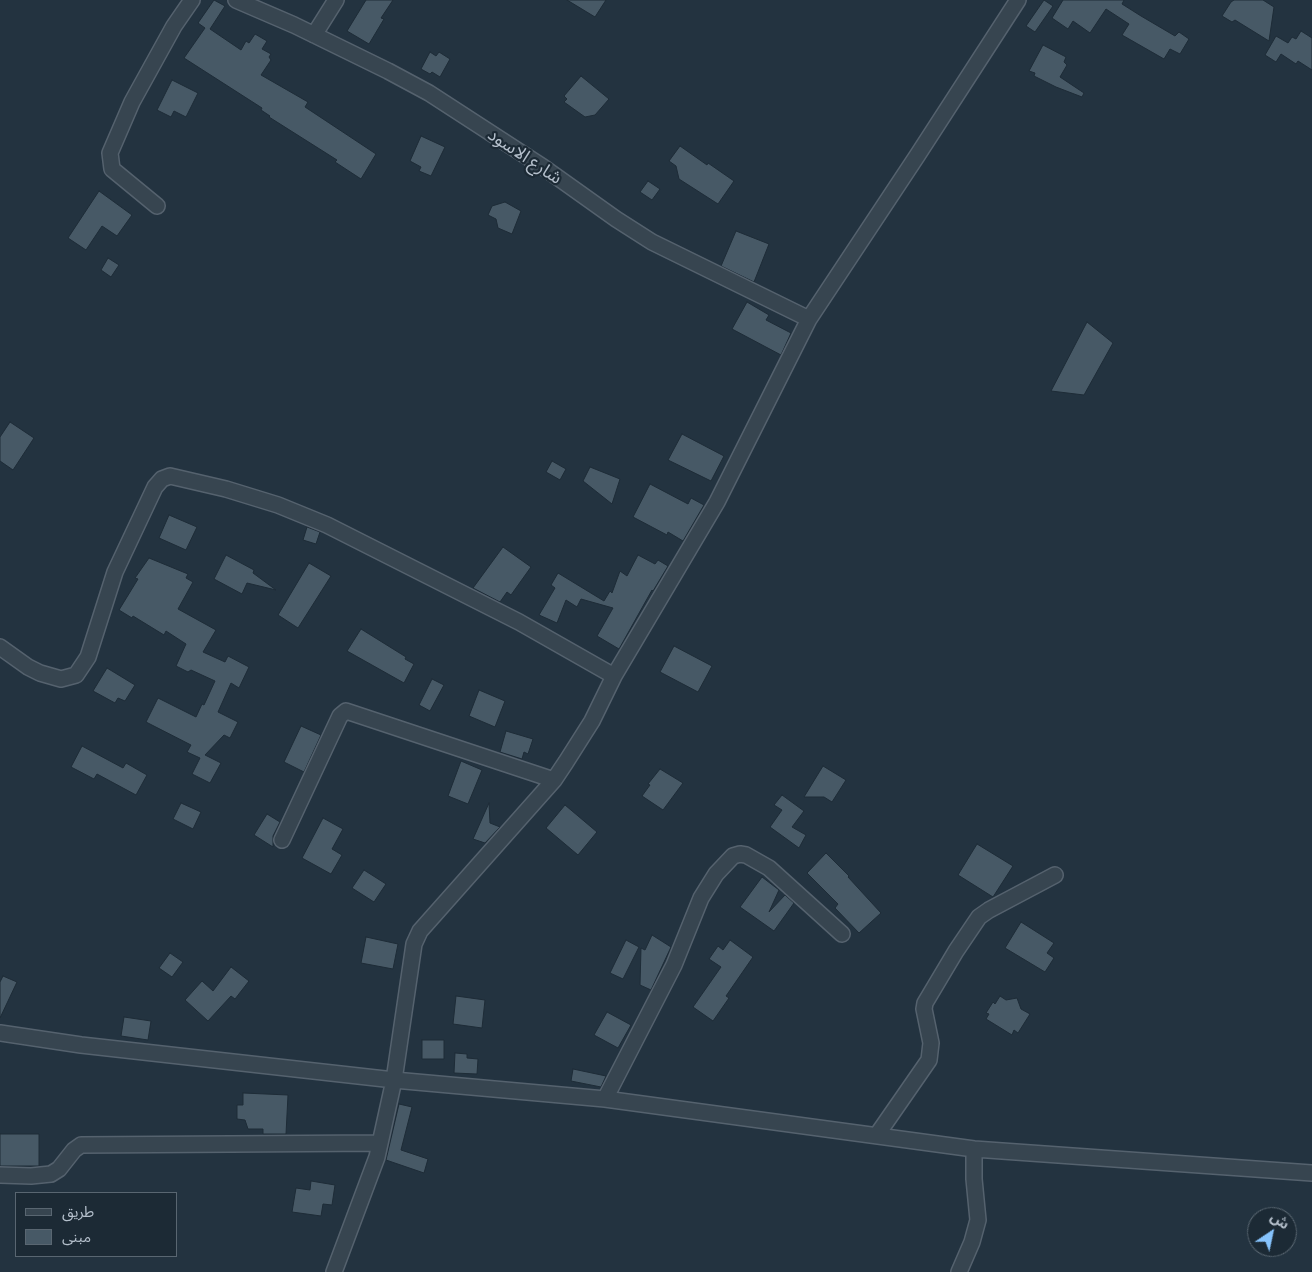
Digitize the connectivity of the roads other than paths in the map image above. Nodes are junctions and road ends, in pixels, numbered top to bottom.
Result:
1 (192, 0) edge
2 (236, 0) edge
3 (336, 0) edge
4 (1018, 0) edge
5 (314, 35) junction
6 (157, 206) dead end
7 (809, 319) junction
8 (0, 647) edge
9 (614, 676) junction
10 (554, 780) junction
11 (282, 840) dead end
12 (1055, 875) dead end
13 (842, 934) dead end
14 (0, 1033) edge
15 (394, 1080) junction
16 (605, 1099) junction
17 (877, 1135) junction
18 (380, 1143) junction
19 (974, 1149) junction
20 (1312, 1172) edge
21 (0, 1175) edge
22 (334, 1272) edge
23 (959, 1272) edge

1 - 6 street
2 - 5 street, شارع الاسود
3 - 5 street
4 - 7 street
5 - 7 street, شارع الاسود
7 - 9 street
8 - 9 street
9 - 10 street
10 - 11 street
10 - 15 street
12 - 17 street
13 - 16 street
14 - 15 street
15 - 16 street
15 - 18 street
16 - 17 street
17 - 19 street
18 - 21 street
18 - 22 street
19 - 20 street
19 - 23 street

